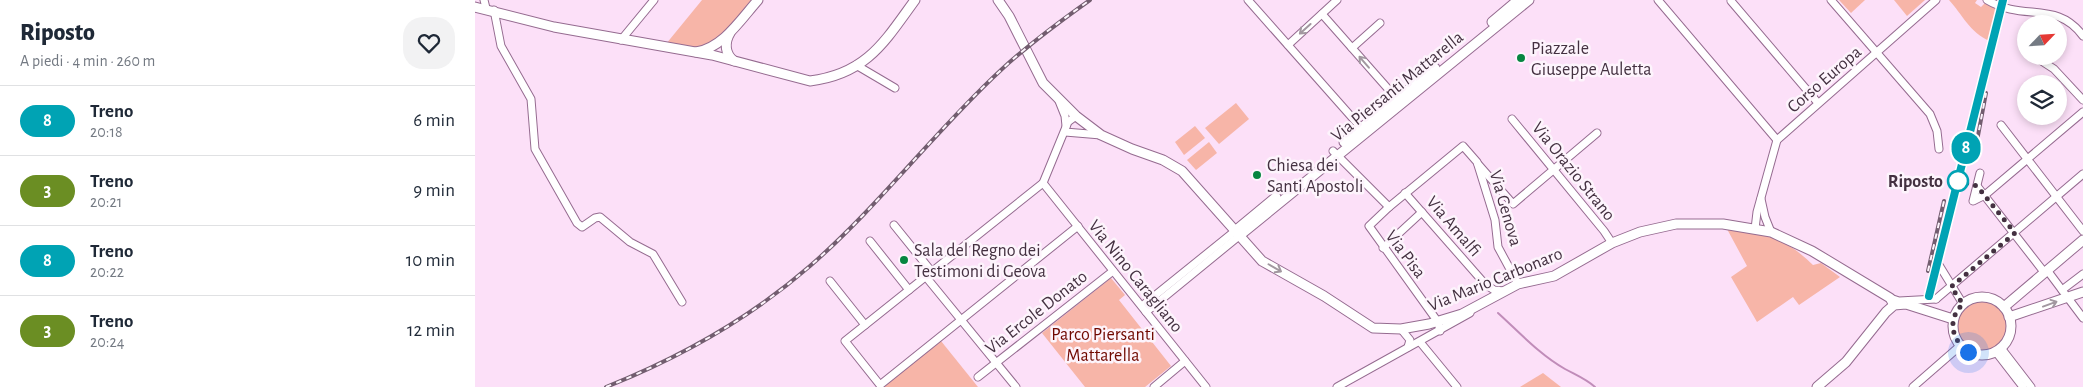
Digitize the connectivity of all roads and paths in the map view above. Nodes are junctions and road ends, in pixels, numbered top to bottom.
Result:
1 (655, 0) edge
2 (758, 0) edge
3 (915, 0) edge
4 (1248, 0) edge
5 (1337, 0) edge
6 (1518, 0) edge
7 (1529, 0) edge
8 (1658, 0) edge
9 (1831, 0) edge
10 (1936, 0) edge
11 (1987, 0) edge
12 (1731, 1) edge
13 (1002, 2) edge
14 (2025, 3) dead end
15 (488, 6) edge
16 (475, 7) edge
17 (2069, 11) dead end
18 (1322, 14) junction
19 (1380, 23) dead end
20 (2083, 36) edge
21 (621, 40) junction
22 (723, 42) junction
23 (1288, 45) junction
24 (1352, 48) junction
25 (1877, 52) junction
26 (693, 53) junction
27 (715, 56) junction
28 (734, 61) junction
29 (2047, 65) edge
30 (856, 66) junction
31 (895, 88) dead end
32 (1397, 99) junction
33 (2083, 100) edge
34 (1059, 101) junction
35 (1818, 103) junction
36 (2083, 112) edge
37 (1390, 113) junction
38 (1077, 117) junction
39 (1512, 119) dead end
40 (2001, 125) dead end
41 (1067, 130) junction
42 (1364, 130) junction
43 (1597, 133) dead end
44 (1101, 135) junction
45 (1777, 140) junction
46 (1939, 149) dead end
47 (1335, 153) junction
48 (2027, 159) junction
49 (1477, 162) junction
50 (1554, 170) junction
51 (1980, 173) dead end
52 (2083, 174) edge
53 (1043, 183) junction
54 (1977, 186) junction
55 (1405, 193) junction
56 (1985, 195) junction
57 (2056, 196) junction
58 (1761, 199) junction
59 (1389, 207) junction
60 (1422, 212) junction
61 (894, 225) dead end
62 (1078, 226) junction
63 (1369, 226) joint
64 (1755, 229) junction
65 (2083, 231) edge
66 (1771, 232) junction
67 (1237, 233) junction
68 (2015, 233) junction
69 (2083, 240) edge
70 (870, 241) dead end
71 (1612, 243) junction
72 (1383, 248) junction
73 (1939, 265) dead end
74 (1113, 271) junction
75 (2046, 271) junction
76 (929, 274) junction
77 (2083, 274) edge
78 (830, 281) dead end
79 (1518, 284) junction
80 (1951, 287) junction
81 (909, 290) junction
82 (1506, 290) junction
83 (2083, 292) edge
84 (2065, 294) junction
85 (1936, 299) junction
86 (1961, 301) junction
87 (682, 302) dead end
88 (1893, 303) junction
89 (2007, 305) junction
90 (1144, 309) junction
91 (1935, 313) junction
92 (2013, 316) junction
93 (1950, 318) junction
94 (2083, 318) edge
95 (961, 320) junction
96 (865, 325) junction
97 (1439, 326) junction
98 (1401, 329) junction
99 (1421, 342) junction
100 (1408, 348) junction
101 (1957, 348) junction
102 (2001, 353) junction
103 (1185, 362) junction
104 (996, 363) junction
105 (978, 377) dead end
106 (1823, 385) edge
107 (1016, 387) edge
108 (1154, 387) edge
109 (1206, 387) edge
110 (1337, 387) edge
111 (1457, 387) edge
112 (1913, 387) edge
113 (2023, 387) edge
114 (2031, 387) edge

1 - 21 street
2 - 22 street
3 - 30 street
4 - 23 street
5 - 18 street
6 - 32 street, Via Piersanti Mattarella
7 - 37 street, Via Piersanti Mattarella
8 - 45 street
9 - 25 street
10 - 25 street, Corso Europa
11 - 14 street
12 - 35 street
13 - 34 street, Via Mario Carbonaro
15 - 16 street
15 - 21 street
15 - 87 street
17 - 20 street
18 -> 23 street
18 - 24 street
19 - 24 street
21 - 26 street
22 - 26 street
22 - 27 street
22 - 28 street
23 - 42 street
32 -> 24 street
25 - 35 street, Corso Europa
25 - 46 street
26 - 27 street
27 - 28 street
28 - 30 street
29 - 33 street
30 - 31 street
32 - 37 street
32 - 42 street, Via Piersanti Mattarella
34 - 38 street, Via Mario Carbonaro
34 - 41 street
35 - 45 street, Corso Europa
36 - 48 street
37 - 42 street, Via Piersanti Mattarella
38 - 41 street
38 - 41 street
38 - 44 street, Via Mario Carbonaro
39 - 50 street, Via Orazio Strano
40 - 48 street
41 - 44 street
41 - 53 street
42 - 47 street, Via Piersanti Mattarella
43 - 50 street
44 - 67 street, Via Mario Carbonaro
45 - 58 street
47 - 59 street
47 - 67 street, Via Piersanti Mattarella
48 - 56 street
48 - 57 street
49 - 50 street
49 - 55 street, Via Genova
49 - 79 street, Via Genova
50 - 71 street, Via Orazio Strano
51 - 54 street
52 - 57 street
53 - 62 street, Via Nino Caragliano
53 - 76 street
54 - 56 street
54 - 56 street
55 - 59 street, Via Genova
55 - 60 street, Via Amalfi
56 - 68 street
57 - 65 street
57 - 68 street
58 - 64 street
58 - 66 street
59 - 63 street, Via Genova
60 - 72 street
60 - 82 street, Via Amalfi
61 - 76 street
62 - 74 street, Via Nino Caragliano
62 - 95 street
63 - 72 street, Via Pisa
64 - 66 street, Via Mario Carbonaro
64 - 71 street, Via Mario Carbonaro
66 - 88 street, Via Mario Carbonaro
67 - 90 street
67 -> 98 street, Via Mario Carbonaro
68 - 75 street
68 - 80 street
69 - 75 street
70 - 81 street
71 - 79 street, Via Mario Carbonaro
72 - 97 street, Via Pisa
73 - 80 street
74 - 90 street, Via Nino Caragliano
74 - 104 street, Via Ercole Donato
75 - 84 street
75 - 89 street
76 - 81 street
76 - 95 street
77 - 84 street
78 - 96 street
79 - 82 street, Via Mario Carbonaro
80 - 85 street
80 - 86 street
81 - 96 street
82 - 97 street, Via Mario Carbonaro
83 - 84 street
92 -> 84 street
84 - 94 street
85 - 88 street
85 - 91 street
86 - 89 street
86 - 93 street
88 - 91 street
88 - 106 street
89 - 92 street
90 - 103 street, Via Nino Caragliano
91 - 93 street
92 - 102 street
93 - 101 street
95 - 96 street
95 - 104 street
97 - 98 street, Via Mario Carbonaro
97 - 99 street
98 - 100 street
99 - 100 street
99 - 111 street
100 - 110 street
101 - 102 street
101 - 112 street
102 - 113 street
102 - 114 street
103 - 108 street
103 - 109 street, Via Nino Caragliano
104 - 105 street, Via Ercole Donato
104 - 107 street

